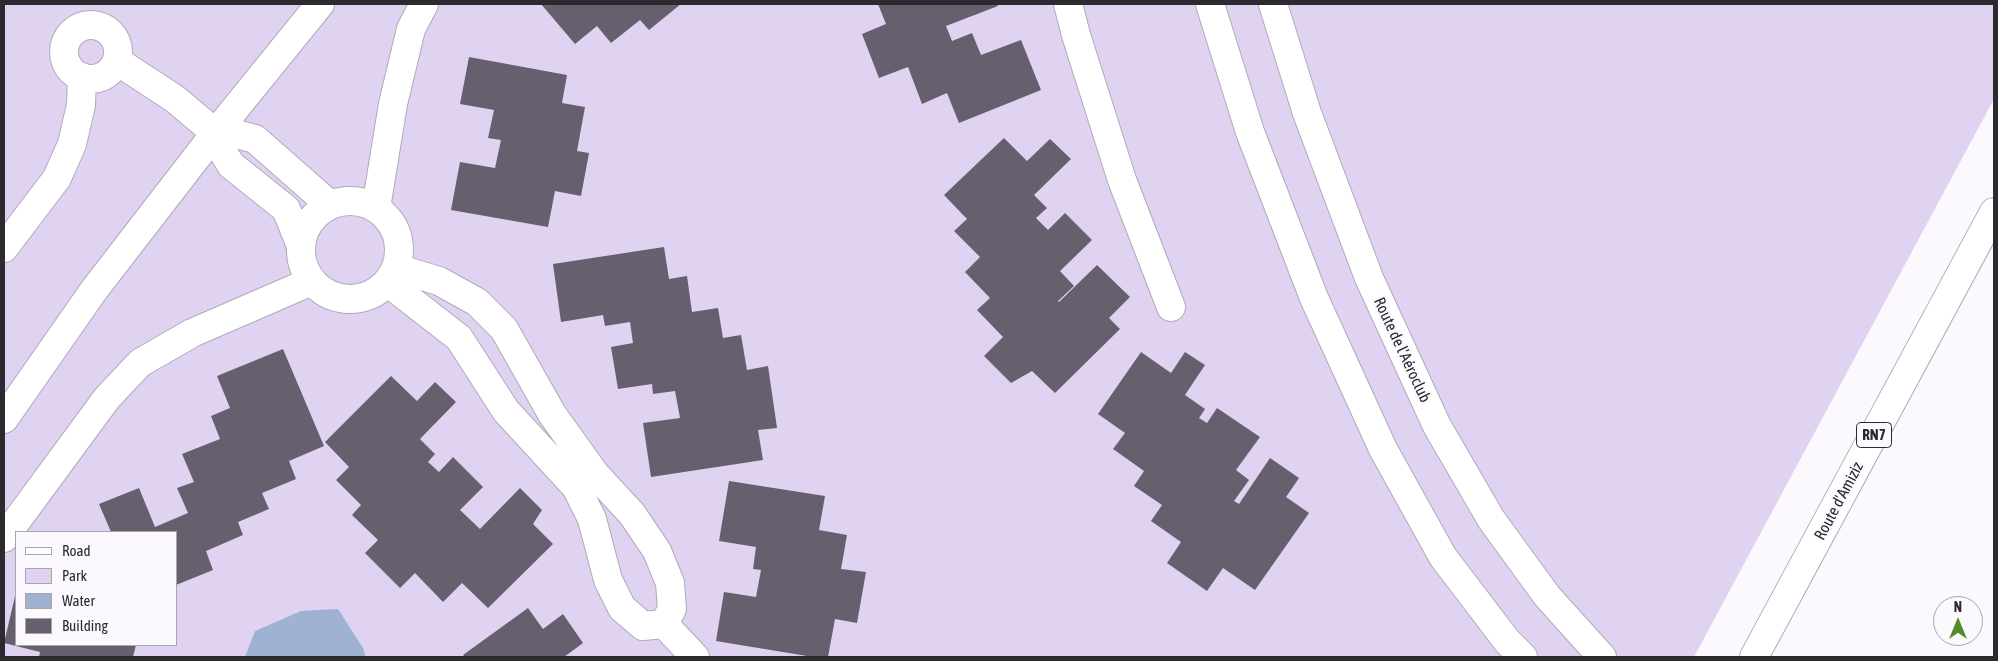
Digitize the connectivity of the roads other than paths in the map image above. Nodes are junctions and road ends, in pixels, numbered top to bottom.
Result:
1 (320, 4) edge
2 (424, 4) edge
3 (1068, 4) edge
4 (1210, 4) edge
5 (1273, 4) edge
6 (99, 15) edge
7 (116, 61) junction
8 (82, 77) junction
9 (213, 130) junction
10 (330, 204) junction
11 (376, 208) junction
12 (1994, 212) edge
13 (301, 246) junction
14 (4, 248) edge
15 (392, 275) junction
16 (312, 281) junction
17 (1171, 307) dead end
18 (4, 419) edge
19 (4, 538) edge
20 (664, 624) junction
21 (694, 657) edge
22 (1523, 657) edge
23 (1602, 657) edge
24 (1754, 657) edge

1 - 9 street
2 - 11 street
3 - 17 street
4 - 22 street
5 - 23 street, Route de l’Aéroclub
6 - 7 street
6 - 8 street
7 - 8 street
7 - 9 street
8 - 14 street
9 - 10 street
9 - 13 street
9 - 18 street
10 - 11 street
10 - 13 street
11 - 15 street
12 - 24 street, Route d'Amiziz / RN7
13 - 16 street
15 - 16 street
15 - 20 street
15 - 20 street
16 - 19 street
20 - 21 street

